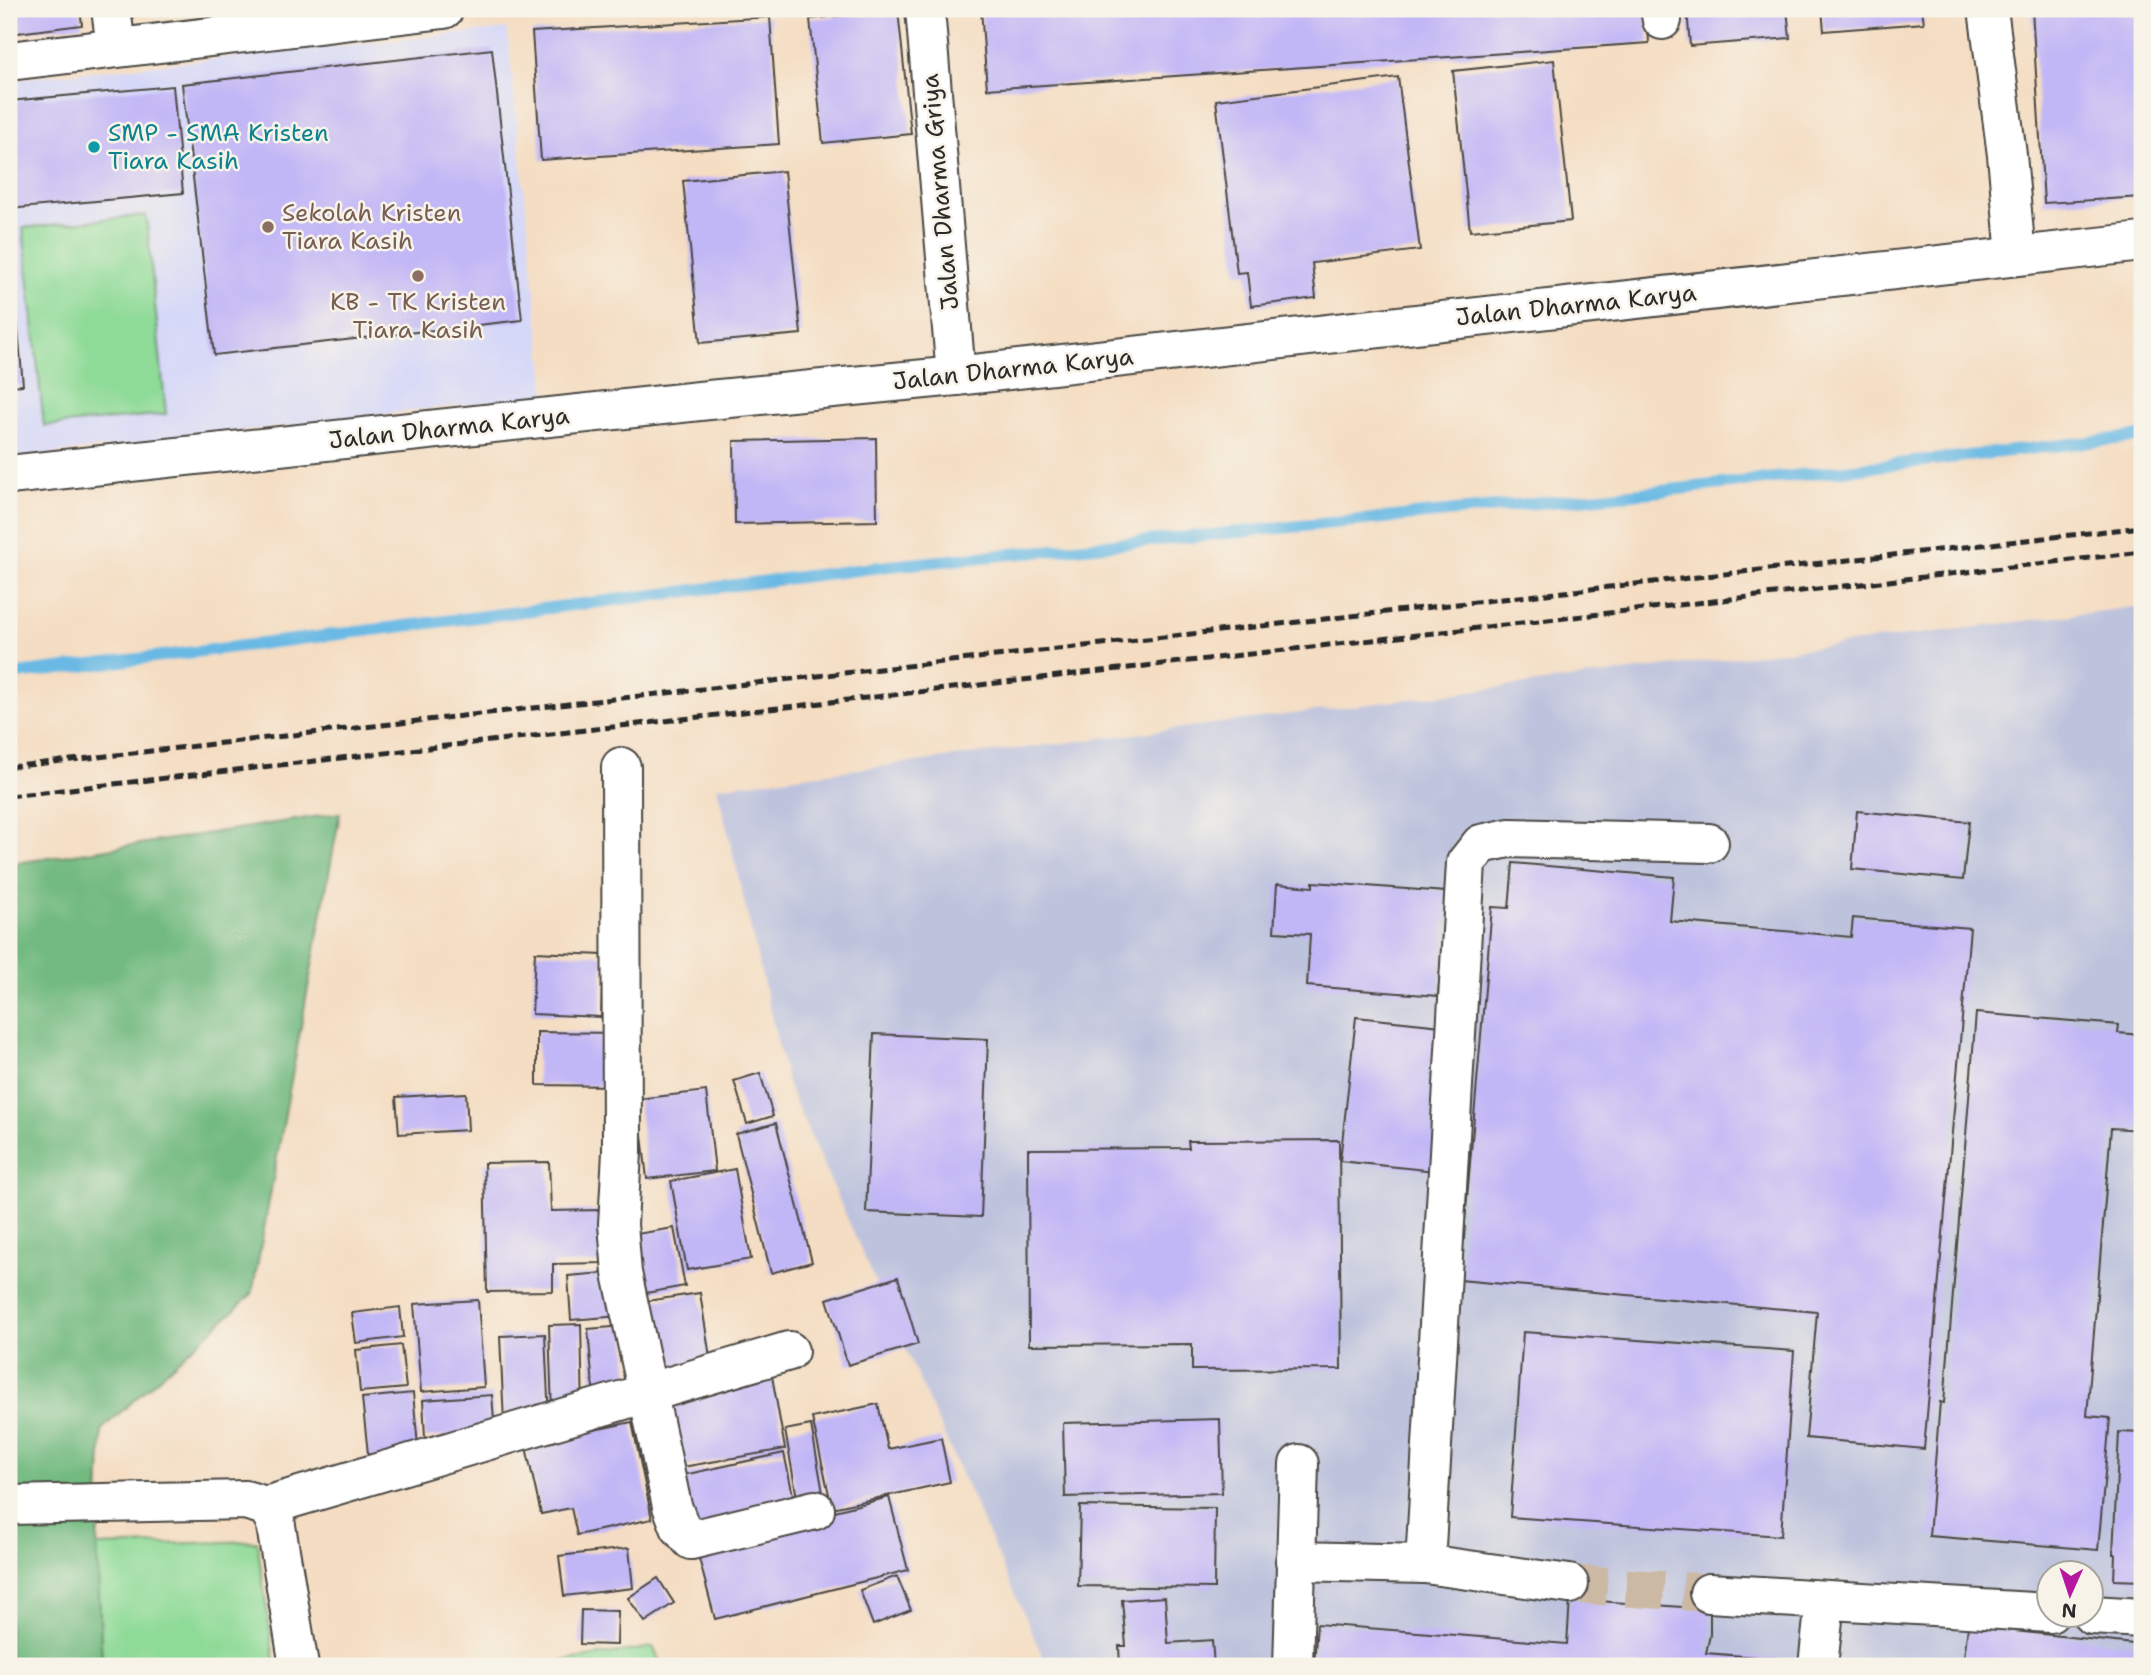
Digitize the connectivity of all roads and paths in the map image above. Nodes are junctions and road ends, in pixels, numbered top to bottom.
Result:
1 (111, 9) edge
2 (444, 9) edge
3 (925, 9) edge
4 (1988, 9) edge
5 (116, 47) junction
6 (9, 61) edge
7 (2142, 242) edge
8 (2016, 256) junction
9 (956, 376) junction
10 (9, 475) edge
11 (621, 767) dead end
12 (1709, 843) dead end
13 (789, 1351) dead end
14 (647, 1393) junction
15 (1299, 1464) dead end
16 (9, 1505) edge
17 (266, 1506) junction
18 (815, 1510) dead end
19 (1294, 1561) junction
20 (1425, 1564) junction
21 (1569, 1584) tunnel mouth
22 (1709, 1594) tunnel mouth
23 (1825, 1601) junction
24 (2036, 1612) edge
25 (2106, 1616) edge
26 (2142, 1618) edge
27 (299, 1666) edge
28 (1293, 1666) edge
29 (1818, 1666) edge

1 - 5 street
2 - 5 street
3 - 9 street, Jalan Dharma Griya
4 - 8 street
5 - 6 street
7 - 8 street, Jalan Dharma Karya
8 - 9 street, Jalan Dharma Karya
9 - 10 street, Jalan Dharma Karya
11 - 14 street
12 - 20 street
13 - 14 street
14 - 17 street
14 - 18 street
15 - 19 street
16 - 17 street
17 - 27 street
19 - 20 street
19 - 28 street
20 - 21 street
22 - 23 street
23 - 24 street
23 - 29 street
25 - 26 street

